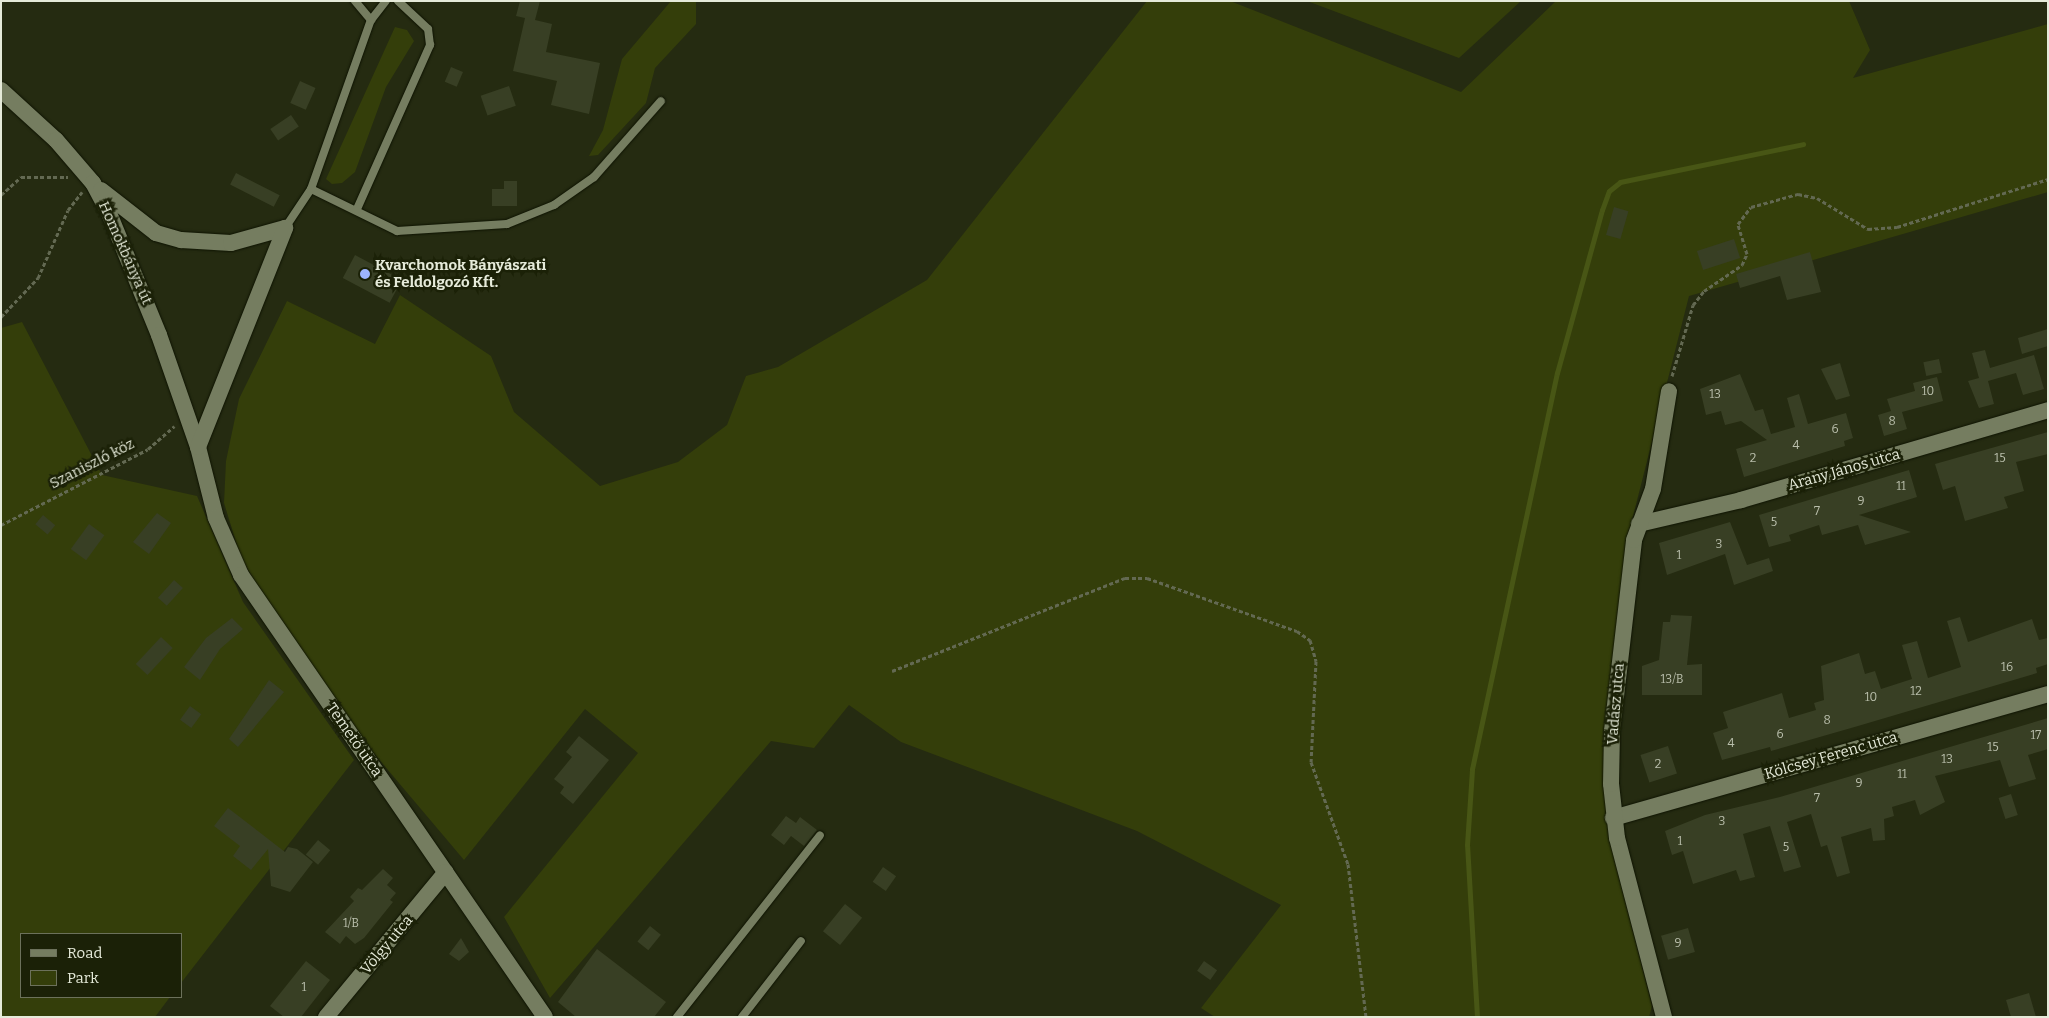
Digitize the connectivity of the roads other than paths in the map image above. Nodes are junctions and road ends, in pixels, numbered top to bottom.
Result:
1 (355, 1) edge
2 (386, 1) edge
3 (398, 1) edge
4 (371, 20) junction
5 (1, 90) edge
6 (661, 101) dead end
7 (93, 183) junction
8 (311, 188) junction
9 (357, 209) junction
10 (285, 228) junction
11 (1669, 391) road end
12 (2048, 410) edge
13 (198, 447) junction
14 (1639, 524) junction
15 (2048, 694) edge
16 (1613, 818) junction
17 (820, 835) dead end
18 (446, 872) junction
19 (801, 941) dead end
20 (326, 1017) edge
21 (545, 1017) edge
22 (677, 1017) edge
23 (742, 1017) edge
24 (1664, 1017) edge

1 - 4 lane
2 - 4 lane
3 - 9 lane
4 - 8 lane
5 - 7 street, Homokbánya út
6 - 9 lane
7 - 10 street
7 - 13 street, Homokbánya út
8 - 9 lane
8 - 10 lane
10 - 13 street
11 - 14 street, Vadász utca
12 - 14 street, Arany János utca
13 - 18 street, Temető utca
14 - 16 street, Vadász utca
15 - 16 street, Kölcsey Ferenc utca
16 - 24 street, Vadász utca
17 - 22 lane
18 - 20 street, Völgy utca
18 - 21 street, Temető utca
19 - 23 lane

